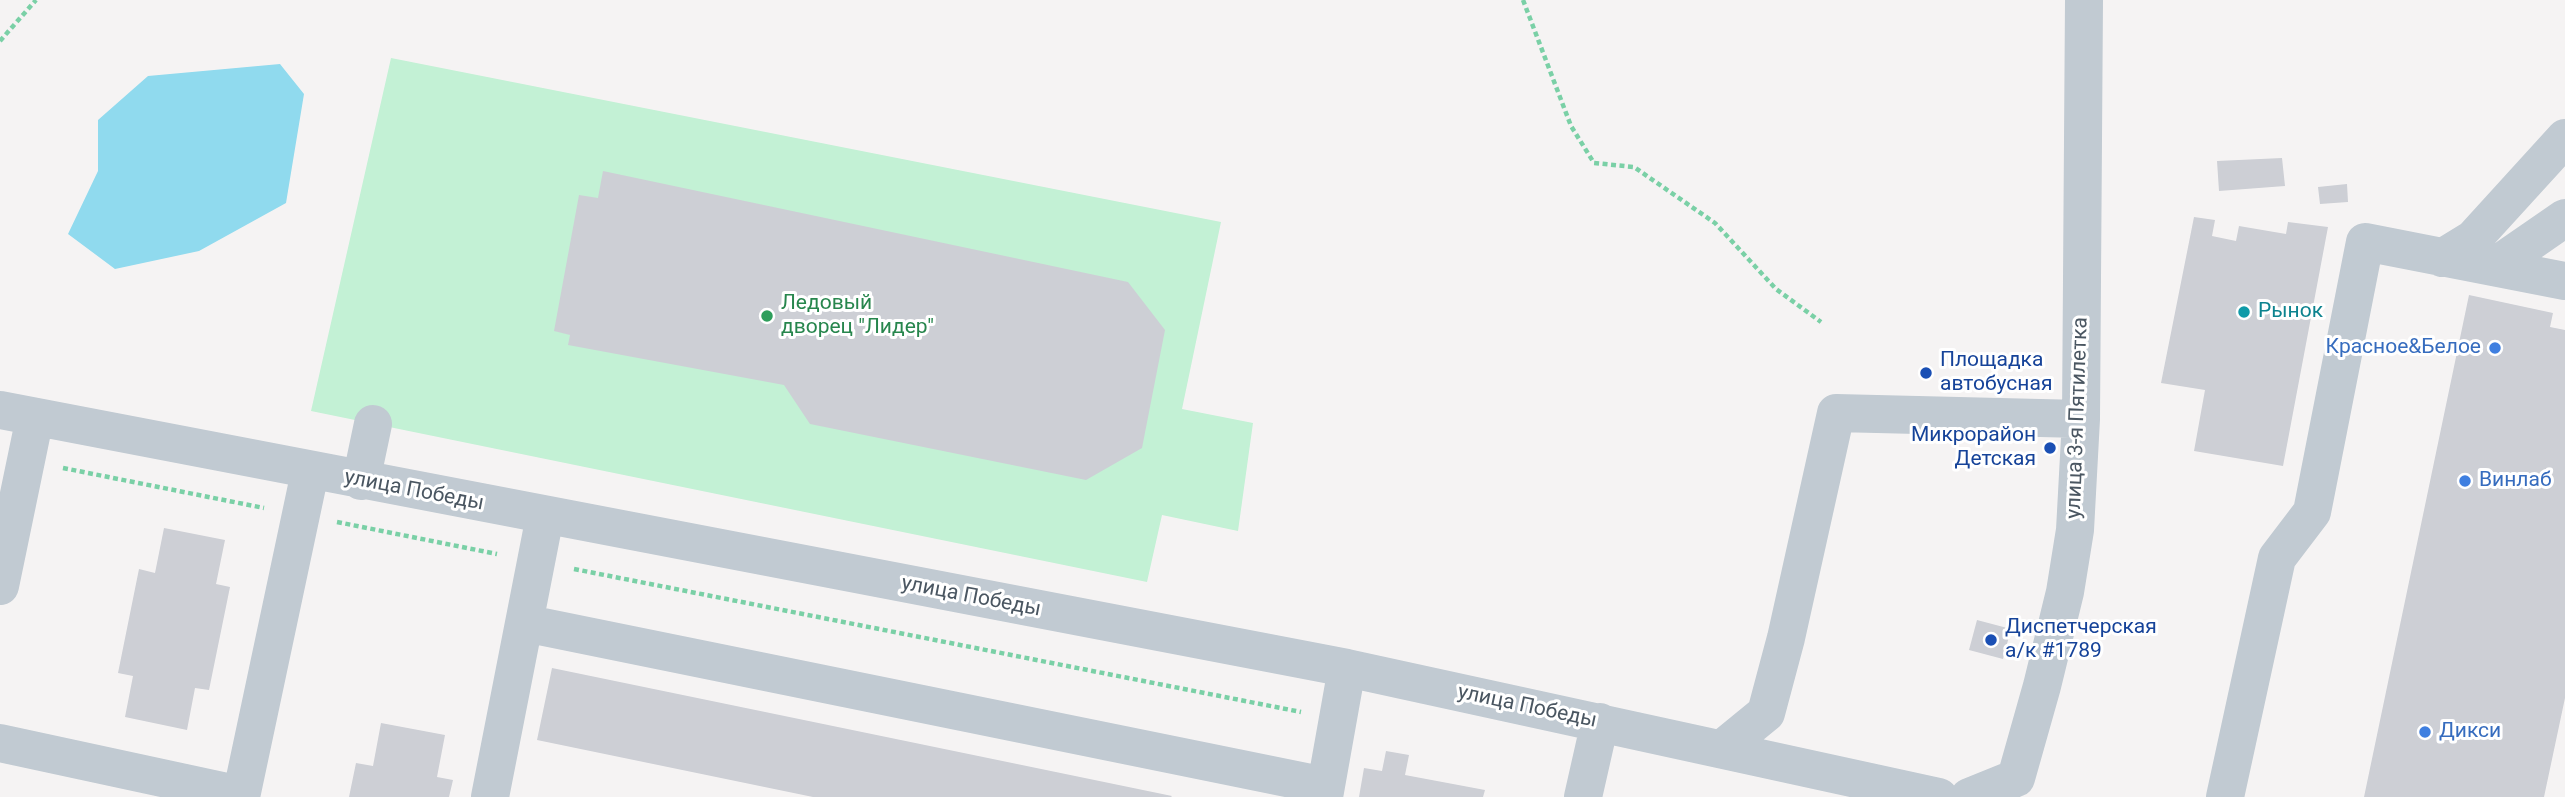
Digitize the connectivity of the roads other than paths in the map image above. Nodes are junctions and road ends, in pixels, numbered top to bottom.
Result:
1 (2084, 0) edge
2 (2565, 138) edge
3 (2565, 218) edge
4 (2442, 258) junction
5 (2494, 267) junction
6 (2565, 281) edge
7 (18, 414) edge
8 (2081, 419) junction
9 (373, 424) dead end
10 (310, 472) junction
11 (361, 481) junction
12 (545, 516) junction
13 (0, 586) edge
14 (524, 623) junction
15 (1347, 668) junction
16 (1600, 722) junction
17 (0, 743) edge
18 (1722, 749) junction
19 (1325, 791) edge
20 (1882, 791) edge
21 (241, 796) edge
22 (490, 797) edge
23 (1583, 797) edge
24 (1938, 797) edge
25 (1969, 797) edge
26 (2225, 797) edge

1 - 8 street, улица 3-я Пятилетка
2 - 4 street
3 - 5 street
4 - 5 street
4 - 26 street
5 - 6 street
7 - 10 street, улица Победы
7 - 13 street
8 - 18 street
8 - 25 street, улица 3-я Пятилетка
9 - 11 street
10 - 11 street, улица Победы
10 - 21 street
11 - 12 street, улица Победы
12 - 14 street
12 - 15 street, улица Победы
14 - 19 street
14 - 22 street
15 - 16 street, улица Победы
15 - 19 street
16 - 18 street, улица Победы
16 - 23 street
17 - 21 street
18 - 20 street, улица Победы
20 - 24 street, улица Победы

